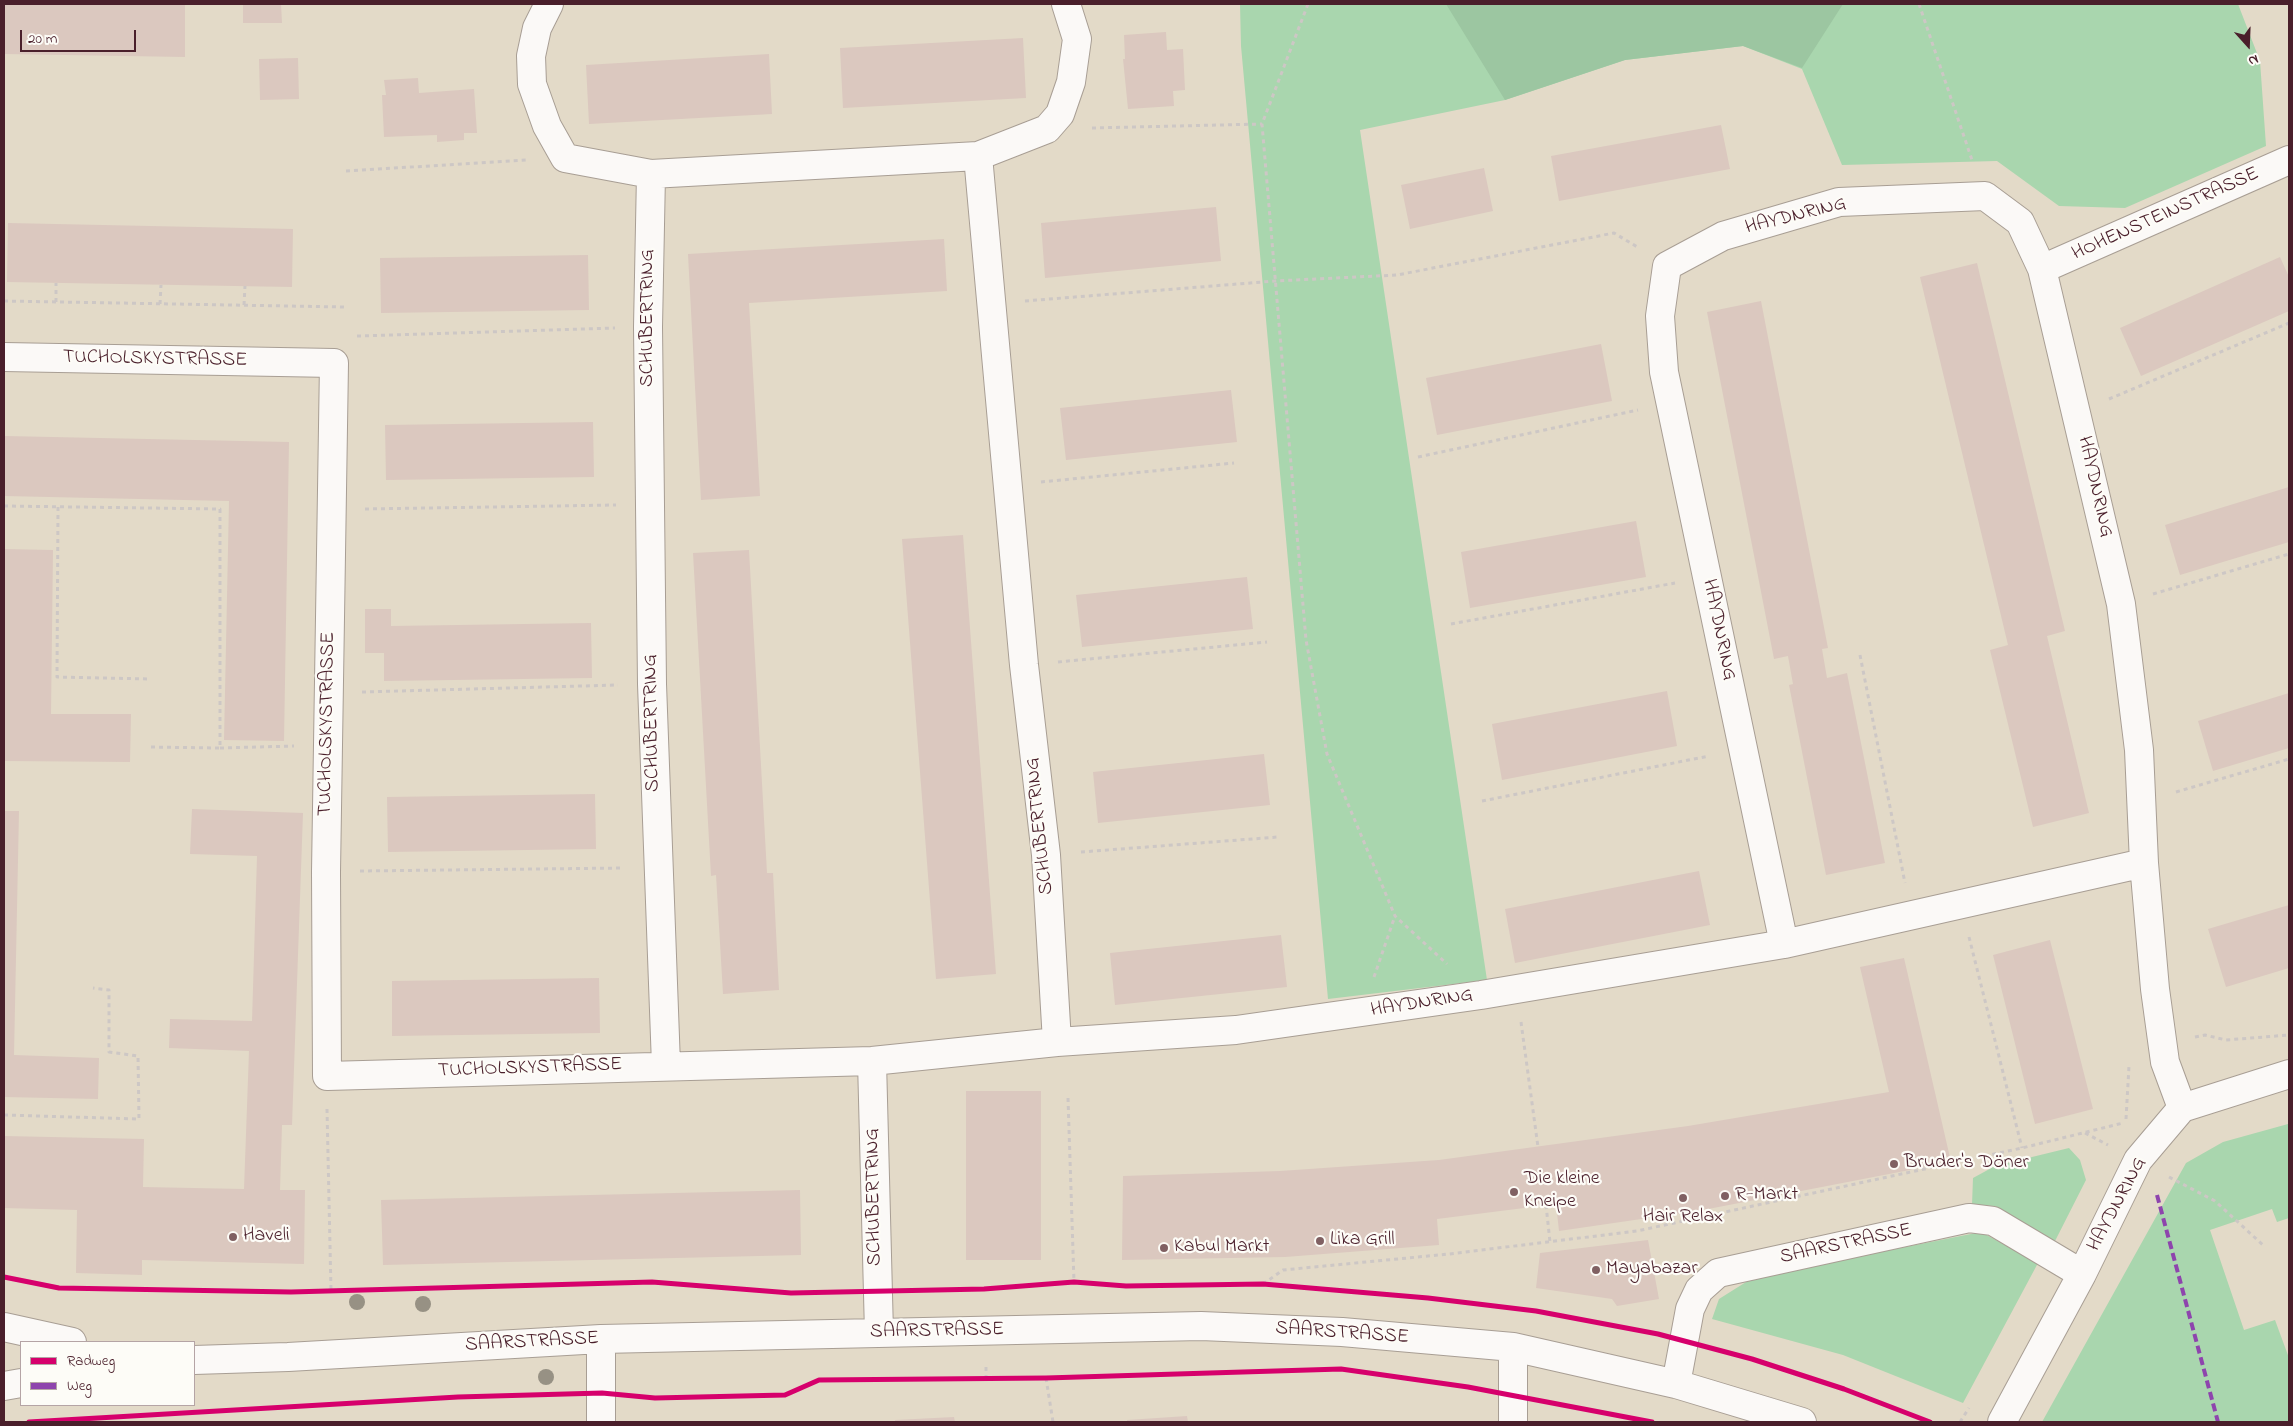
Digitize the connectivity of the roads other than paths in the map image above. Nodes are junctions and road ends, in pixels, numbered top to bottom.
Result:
1 (549, 4) edge
2 (1066, 4) edge
3 (978, 156) junction
4 (2289, 160) edge
5 (651, 174) junction
6 (2042, 269) junction
7 (4, 357) edge
8 (2144, 863) junction
9 (1784, 944) junction
10 (1057, 1042) junction
11 (872, 1061) junction
12 (666, 1065) junction
13 (2289, 1074) edge
14 (2182, 1108) junction
15 (2082, 1274) junction
16 (4, 1327) edge
17 (879, 1333) junction
18 (600, 1339) junction
19 (67, 1341) edge
20 (1513, 1348) junction
21 (195, 1360) edge
22 (20, 1383) edge
23 (1676, 1384) junction
24 (4, 1386) edge
25 (601, 1422) edge
26 (1513, 1422) edge
27 (1802, 1422) edge
28 (2002, 1422) edge

1 - 5 street
2 - 3 street
3 - 5 street
3 - 10 street, SCHUBERTRING
4 - 6 street, HOHENSTEINSTRASSE
5 - 12 street, SCHUBERTRING
6 - 8 street, HAYDNRING
6 - 9 street, HAYDNRING
7 - 12 street, TUCHOLSKYSTRASSE
8 - 9 street, HAYDNRING
8 - 14 street, HAYDNRING
9 - 10 street, HAYDNRING
10 - 11 street
11 - 12 street
11 - 17 street, SCHUBERTRING
13 - 14 street
14 - 15 street, HAYDNRING
15 - 23 street, SAARSTRASSE
15 - 28 street, HAYDNRING
16 - 19 street
17 - 18 street, SAARSTRASSE
17 - 20 street, SAARSTRASSE
18 - 21 street, SAARSTRASSE
18 - 25 street
20 - 23 street, SAARSTRASSE
20 - 26 street
22 - 24 street
23 - 27 street, SAARSTRASSE

